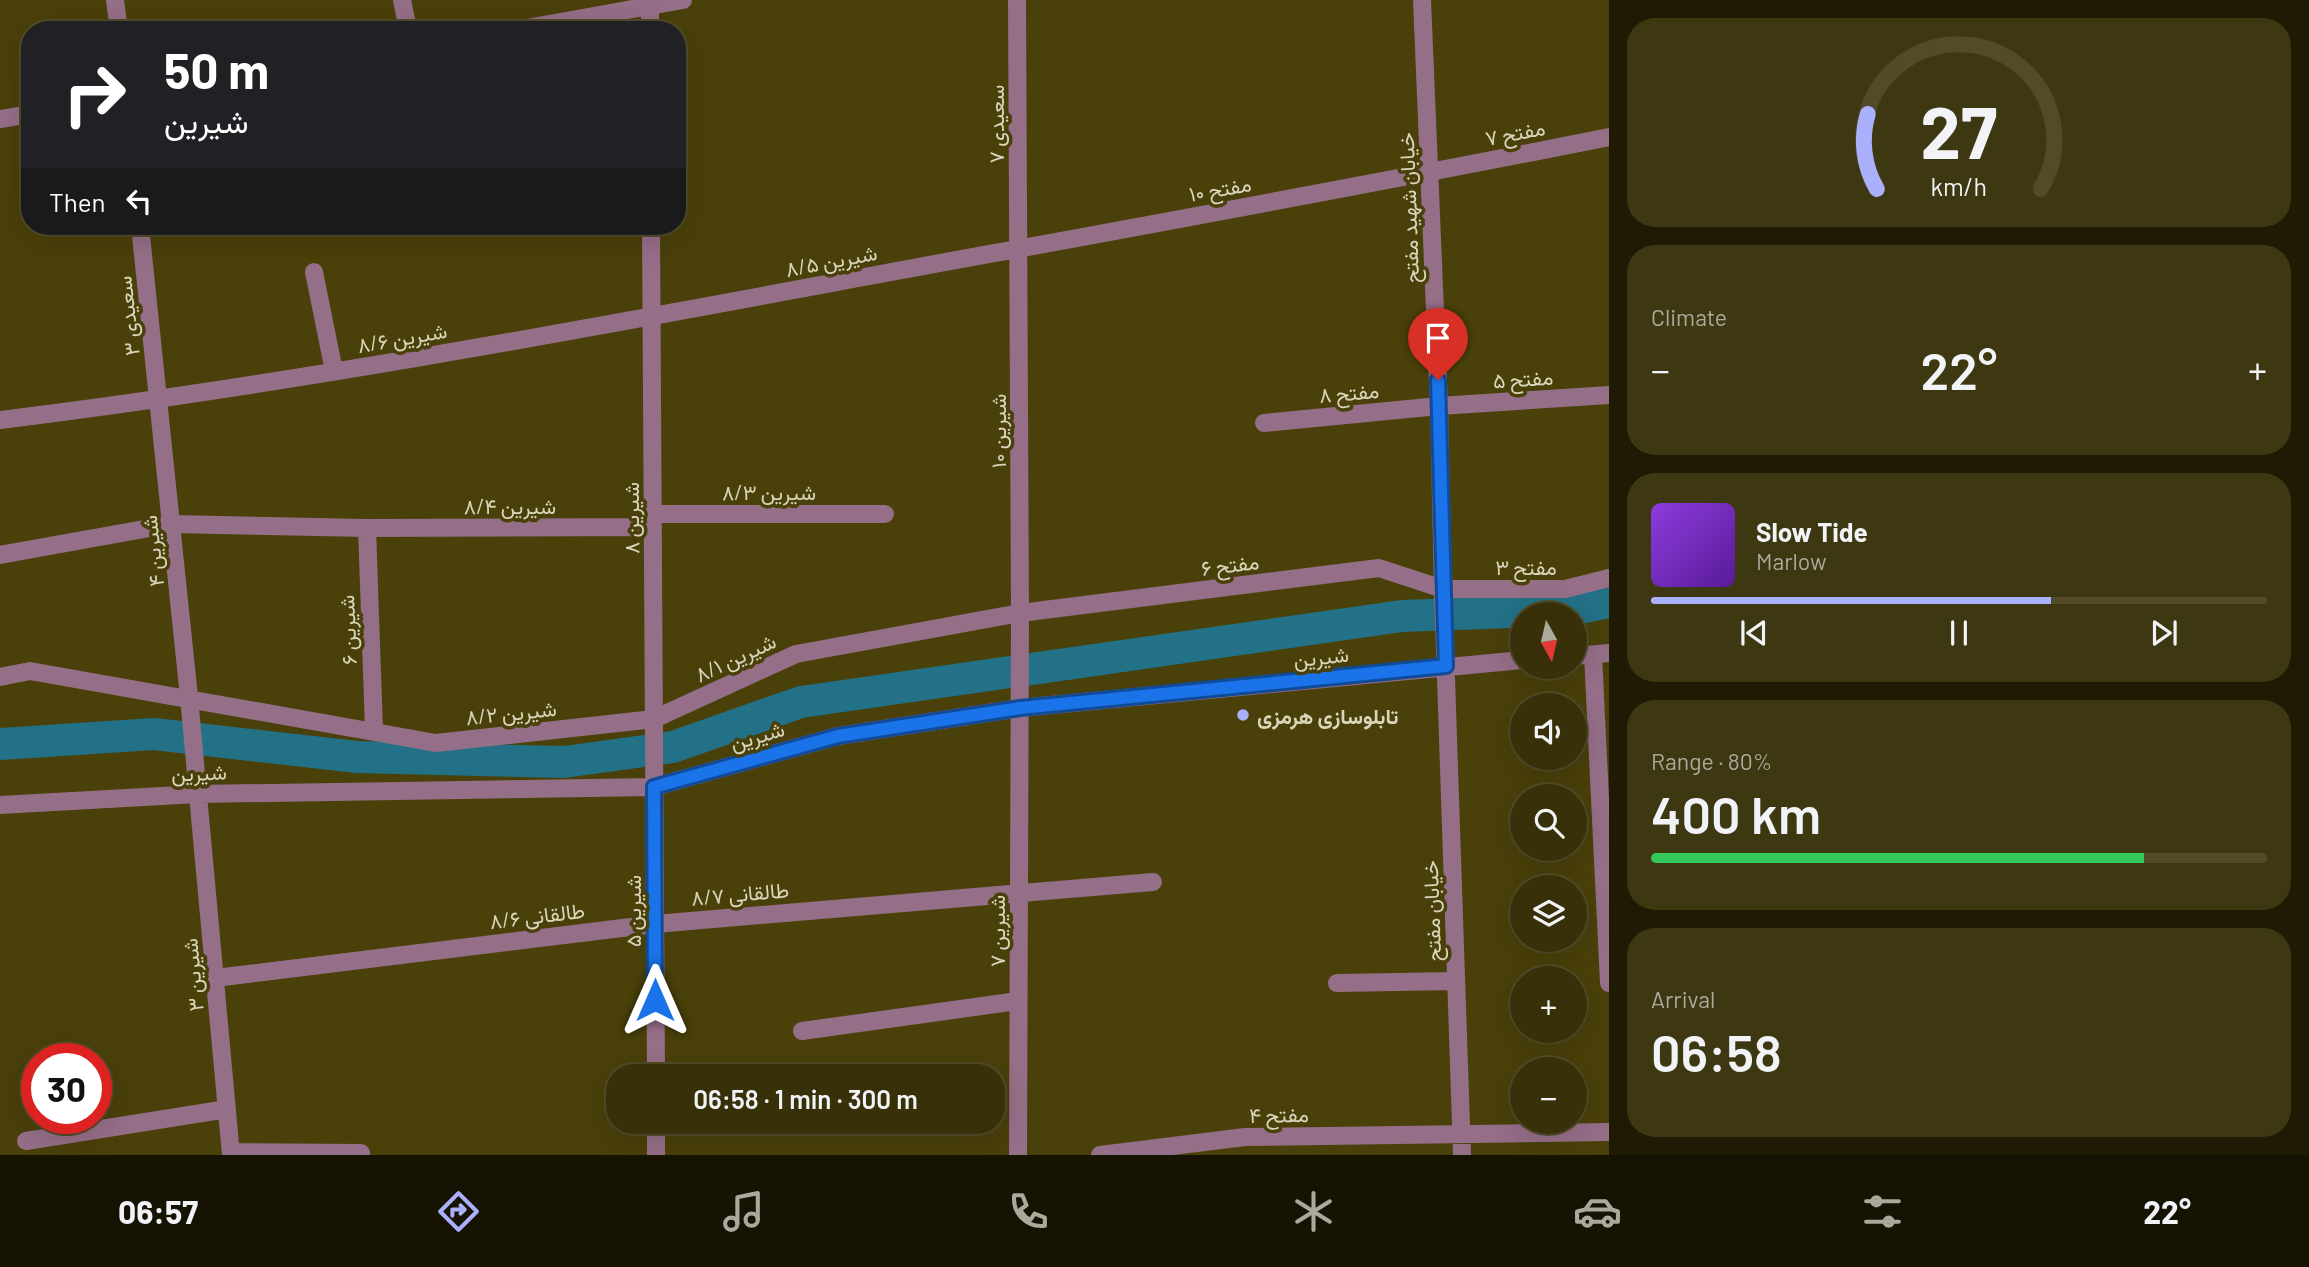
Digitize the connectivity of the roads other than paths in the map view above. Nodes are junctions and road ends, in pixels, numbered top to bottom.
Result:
1 (115, 0) edge
2 (402, 0) edge
3 (683, 0) edge
4 (1017, 0) edge
5 (1422, 0) edge
6 (650, 3) edge
7 (118, 21) edge
8 (406, 21) edge
9 (561, 21) edge
10 (650, 21) edge
11 (21, 116) edge
12 (0, 119) edge
13 (1609, 136) edge
14 (1429, 173) junction
15 (141, 235) edge
16 (651, 235) edge
17 (1018, 248) junction
18 (314, 272) dead end
19 (652, 317) junction
20 (334, 371) junction
21 (1609, 396) edge
22 (160, 401) junction
23 (1439, 406) junction
24 (0, 421) edge
25 (1264, 423) dead end
26 (885, 514) dead end
27 (653, 521) junction
28 (172, 524) junction
29 (367, 528) junction
30 (0, 555) edge
31 (1609, 578) edge
32 (1443, 589) junction
33 (1020, 613) junction
34 (839, 646) joint
35 (1601, 654) edge
36 (1510, 661) edge
37 (1446, 666) junction
38 (0, 677) edge
39 (189, 698) junction
40 (1020, 708) junction
41 (654, 719) junction
42 (374, 730) junction
43 (654, 787) junction
44 (198, 794) junction
45 (0, 806) edge
46 (1153, 882) dead end
47 (1019, 893) junction
48 (655, 924) junction
49 (215, 978) junction
50 (1455, 981) junction
51 (1609, 983) edge
52 (1337, 984) dead end
53 (1018, 1001) junction
54 (802, 1031) dead end
55 (656, 1064) edge
56 (227, 1109) junction
57 (1609, 1132) edge
58 (1461, 1133) junction
59 (656, 1134) edge
60 (26, 1141) dead end
61 (361, 1153) dead end
62 (231, 1154) edge
63 (656, 1155) edge
64 (1018, 1155) edge
65 (1100, 1155) edge
66 (1462, 1155) edge

1 - 7 street
2 - 8 street
3 - 6 street
4 - 17 street, سعیدی ۷
5 - 14 street, خیابان شهید مفتح
6 - 9 street
6 - 10 street
11 - 12 street
13 - 14 street, مفتح ۷
14 - 17 street, مفتح ۱۰
14 - 23 street, خیابان شهید مفتح
15 - 22 street, سعیدی ۳
16 - 19 street, شیرین ۸
17 - 19 street, شیرین ۸/۵
17 - 33 street, شیرین ۱۰
18 - 20 street
19 - 20 street, شیرین ۸/۶
19 - 27 street, شیرین ۸
20 - 22 street, شیرین ۸/۶
21 - 23 street, مفتح ۵
22 - 24 street, شیرین ۸/۶
22 - 28 street, شیرین ۴
23 - 25 street, مفتح ۸
23 - 32 street, خیابان شهید مفتح
26 - 27 street, شیرین ۸/۳
27 - 29 street, شیرین ۸/۴
27 - 41 street, شیرین ۸
28 - 29 street, شیرین ۸/۴
28 - 30 street, شیرین ۸/۴
28 - 39 street, شیرین ۴
29 - 42 street, شیرین ۶
31 - 32 street, مفتح ۳
32 - 33 street, مفتح ۶
32 - 37 street, خیابان شهید مفتح
33 - 34 street, مفتح ۶
33 - 40 street, شیرین ۱۰
34 - 41 street, شیرین ۸/۱
35 - 51 street
36 - 37 street, شیرین
37 - 40 street, شیرین
37 - 50 street, خیابان مفتح
38 - 39 street, شیرین ۸/۲
39 - 42 street, شیرین ۸/۲
39 - 44 street, شیرین ۴
40 - 43 street, شیرین
40 - 47 street, شیرین ۷
41 - 42 street, شیرین ۸/۲
41 - 43 street, شیرین ۸
43 - 44 street, شیرین
43 - 48 street, شیرین ۵
44 - 45 street, شیرین
44 - 49 street, شیرین ۳
46 - 47 street, طالقانی ۸/۷
47 - 48 street, طالقانی ۸/۷
47 - 53 street, شیرین ۷
48 - 49 street, طالقانی ۸/۶
48 - 55 street, شیرین ۵
49 - 56 street, شیرین ۳
50 - 52 street
50 - 58 street, خیابان مفتح
53 - 54 street
53 - 64 street, شیرین ۷
56 - 60 street
56 - 62 street, شیرین ۳
57 - 58 street, مفتح ۴
58 - 65 street, مفتح ۴
58 - 66 street, خیابان مفتح
59 - 63 street
61 - 62 street

